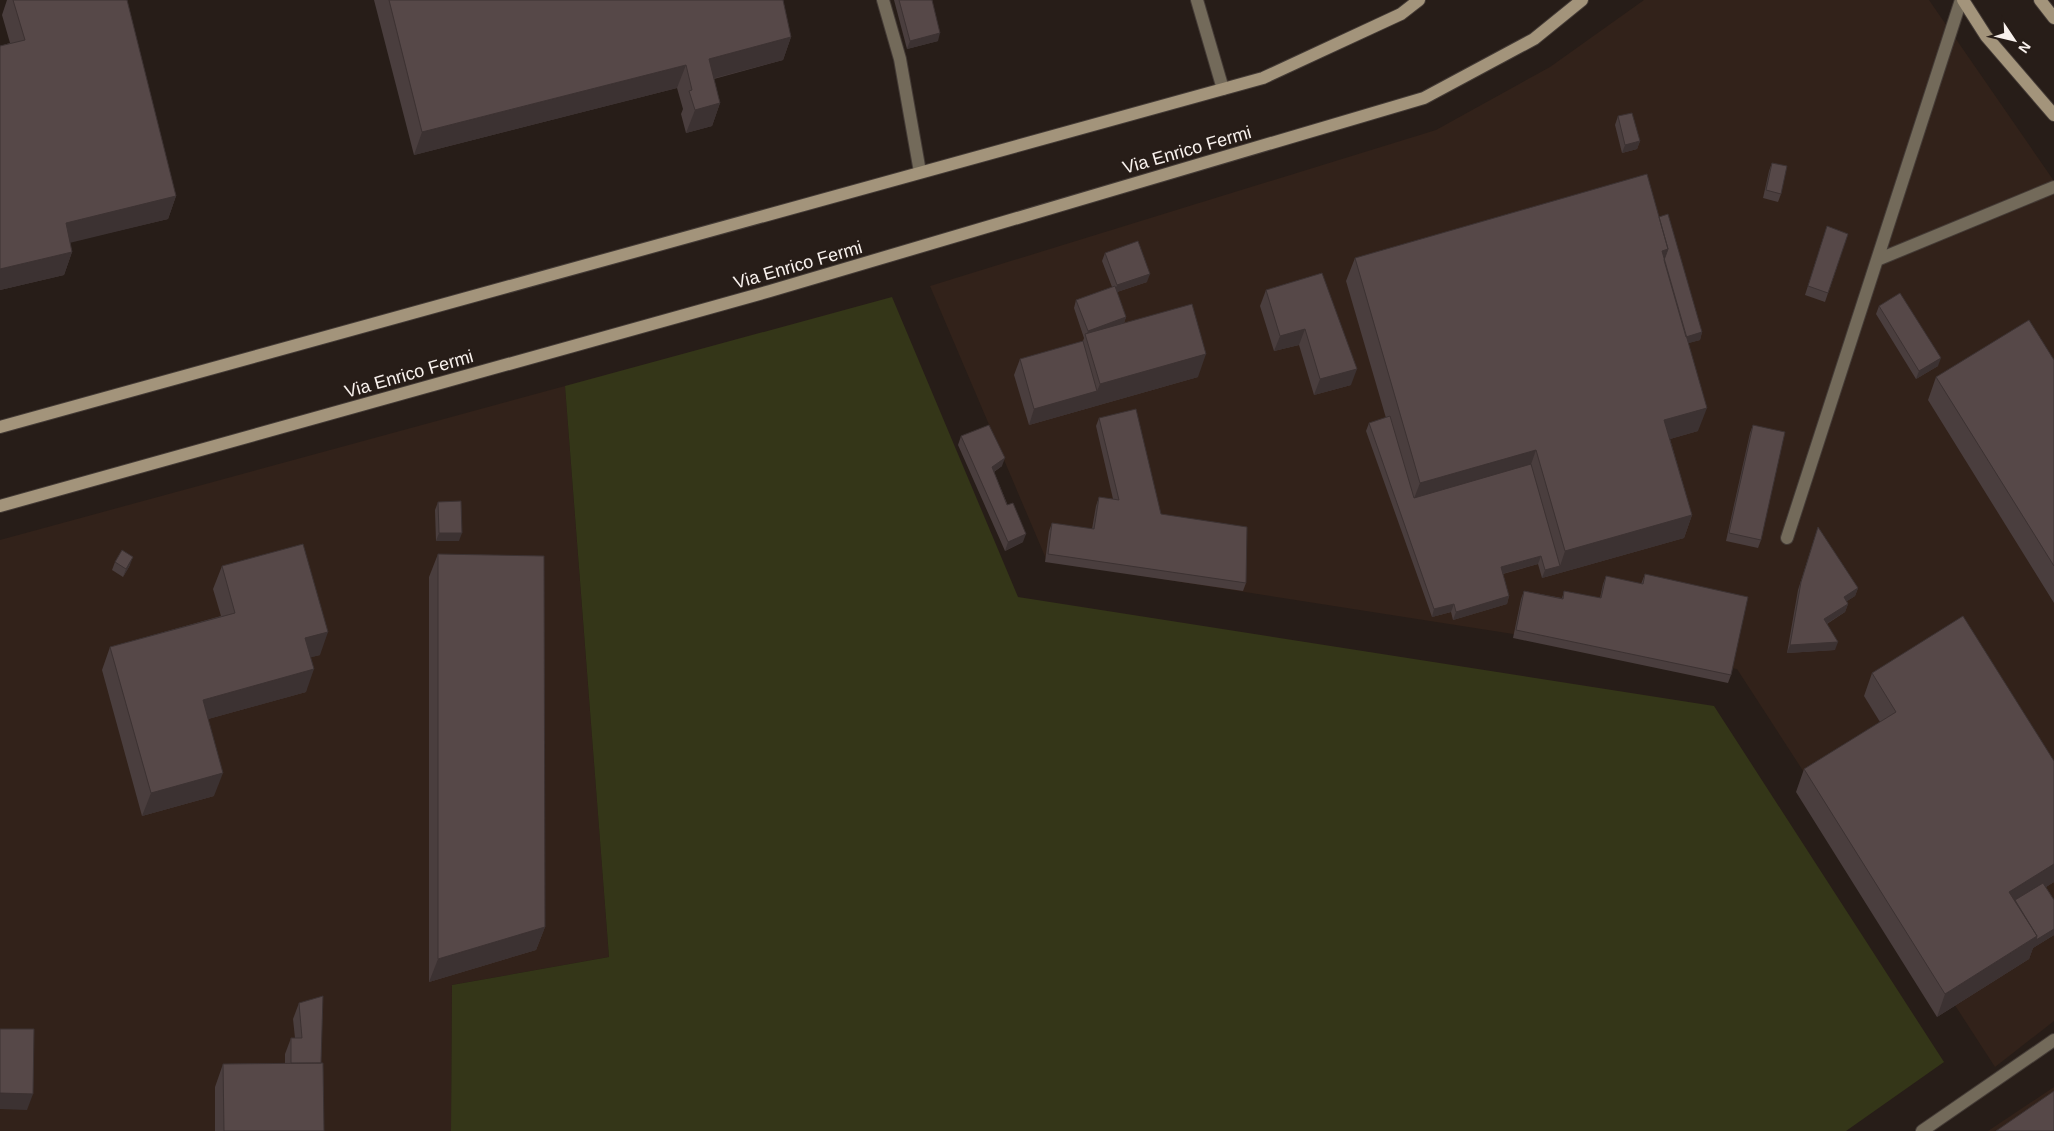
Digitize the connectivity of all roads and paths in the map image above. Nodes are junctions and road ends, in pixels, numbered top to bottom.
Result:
1 (883, 0) edge
2 (1197, 0) edge
3 (1419, 0) edge
4 (1582, 0) edge
5 (1962, 0) edge
6 (2040, 0) edge
7 (2054, 18) edge
8 (1223, 89) junction
9 (2054, 115) edge
10 (920, 172) junction
11 (2054, 187) edge
12 (1877, 260) junction
13 (0, 427) edge
14 (0, 506) edge
15 (1787, 538) dead end
16 (2054, 1040) edge
17 (1922, 1131) edge

1 - 10 street
2 - 8 street
3 - 8 street
4 - 14 street, Via Enrico Fermi
5 - 9 street
5 - 12 street
6 - 7 street
8 - 10 street
10 - 13 street
11 - 12 street
12 - 15 street
16 - 17 street

